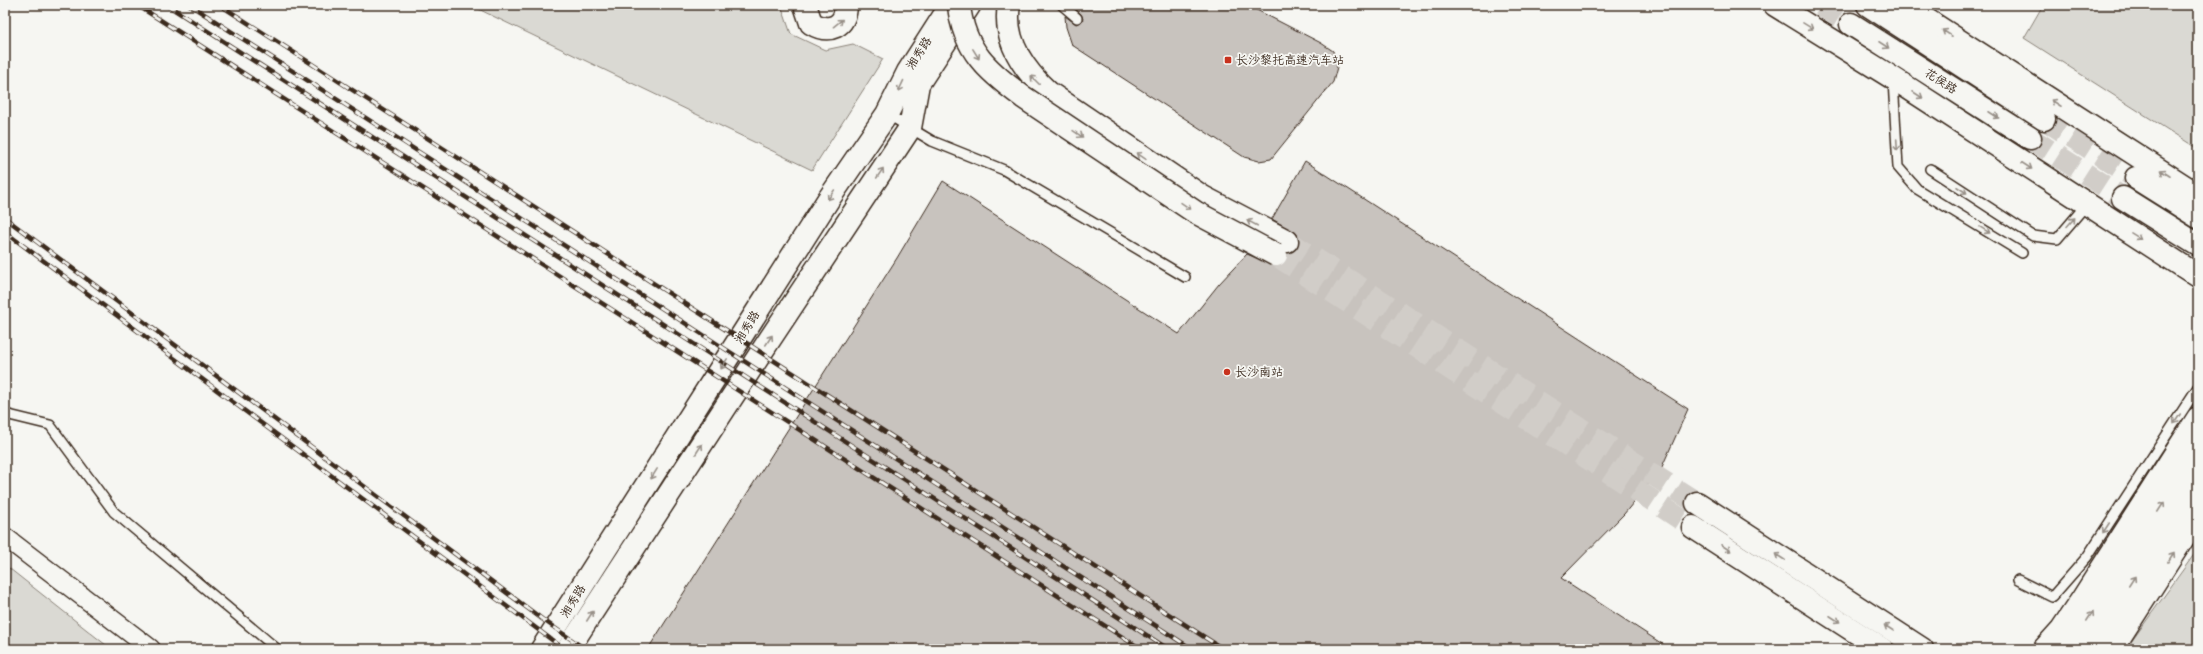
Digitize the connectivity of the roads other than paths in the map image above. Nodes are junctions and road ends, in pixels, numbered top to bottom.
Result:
1 (805, 5) edge
2 (846, 5) edge
3 (951, 5) edge
4 (959, 5) edge
5 (970, 5) edge
6 (1009, 5) edge
7 (1062, 5) edge
8 (1775, 5) edge
9 (1868, 5) edge
10 (1904, 5) edge
11 (1077, 18) dead end
12 (1851, 24) tunnel mouth
13 (1893, 78) junction
14 (887, 114) junction
15 (2044, 119) tunnel mouth
16 (910, 128) junction
17 (2030, 138) tunnel mouth
18 (1930, 169) dead end
19 (2136, 178) tunnel mouth
20 (2198, 195) edge
21 (2123, 198) tunnel mouth
22 (2086, 205) junction
23 (2198, 217) edge
24 (2198, 245) edge
25 (2022, 253) dead end
26 (2198, 276) edge
27 (1185, 277) dead end
28 (2198, 387) edge
29 (5, 414) edge
30 (2198, 418) edge
31 (2198, 449) edge
32 (2198, 480) edge
33 (1697, 503) tunnel mouth
34 (2198, 515) edge
35 (1693, 527) tunnel mouth
36 (5, 537) edge
37 (2018, 580) dead end
38 (151, 649) edge
39 (277, 649) edge
40 (542, 649) edge
41 (568, 649) edge
42 (1882, 649) edge
43 (1922, 649) edge
44 (2044, 649) edge
45 (2069, 649) edge
46 (2088, 649) edge
47 (2112, 649) edge

1 -> 2 main road
3 -> 14 main road, 湘秀路
4 -> 6 main road, bridge
5 - 16 main road
7 - 11 lane
8 -> 13 main road
9 - 15 main road, 花侯路
20 -> 10 main road
12 -> 17 main road, 花侯路
13 -> 22 main road
13 -> 25 lane
14 - 16 lane
14 -> 40 main road, 湘秀路
16 - 27 lane
41 -> 16 main road
18 -> 22 lane
19 - 23 main road
21 - 24 main road
22 -> 26 main road
28 -> 37 lane
29 - 39 lane
30 - 44 main road
45 -> 31 main road
46 -> 32 main road
43 -> 33 main road
47 -> 34 main road
35 -> 42 main road
36 - 38 street

